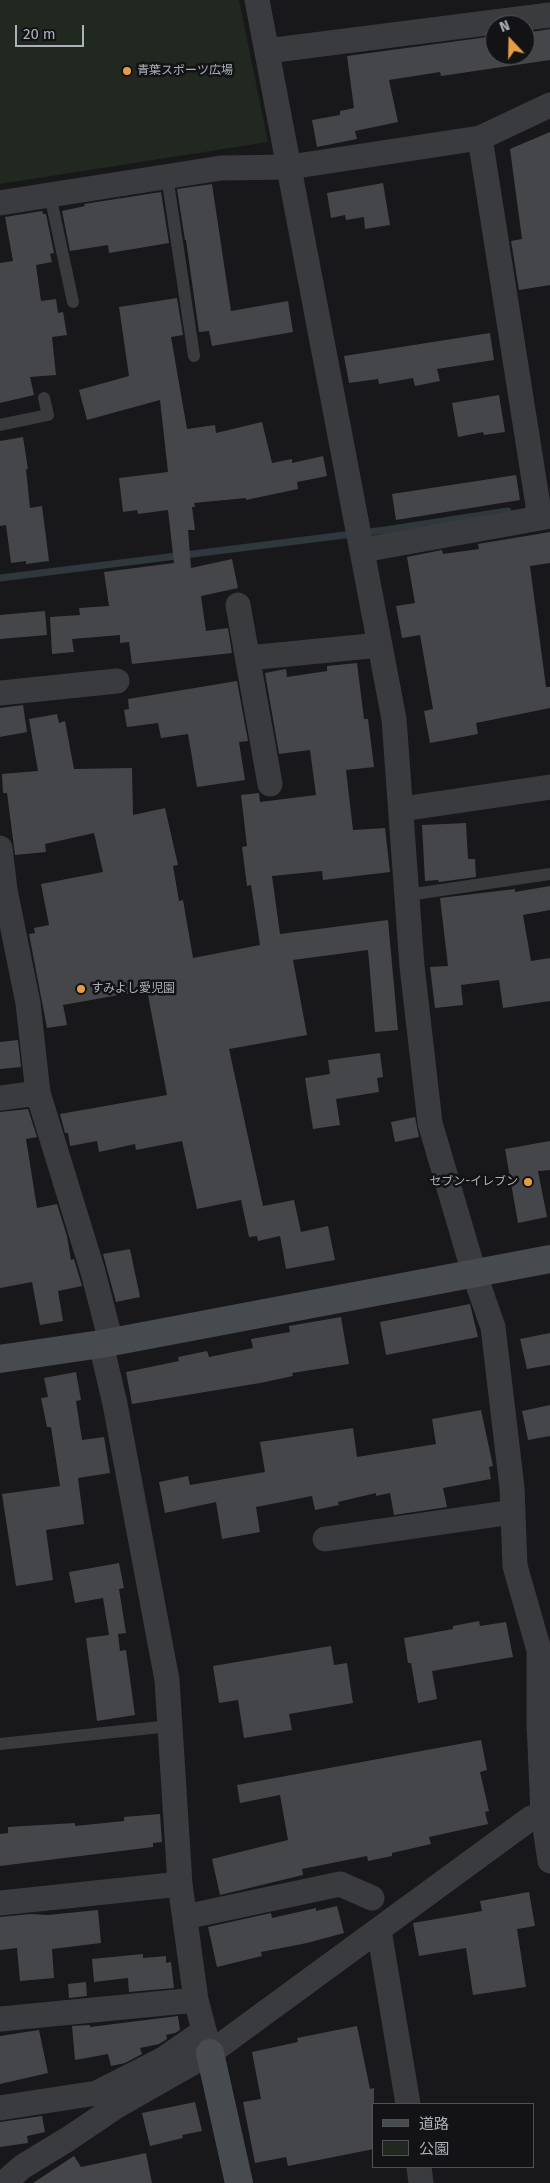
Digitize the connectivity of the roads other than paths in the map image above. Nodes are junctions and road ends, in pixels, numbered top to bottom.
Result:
1 (257, 0) edge
2 (550, 14) edge
3 (267, 51) junction
4 (550, 105) edge
5 (480, 138) junction
6 (290, 166) junction
7 (167, 176) junction
8 (50, 195) junction
9 (0, 203) edge
10 (73, 302) dead end
11 (194, 356) dead end
12 (44, 398) dead end
13 (0, 426) edge
14 (545, 517) edge
15 (360, 540) junction
16 (238, 605) dead end
17 (380, 645) junction
18 (248, 658) junction
19 (117, 681) dead end
20 (0, 693) edge
21 (270, 784) dead end
22 (550, 787) edge
23 (402, 809) junction
24 (0, 850) edge
25 (550, 874) edge
26 (408, 895) junction
27 (9, 950) edge
28 (38, 1093) junction
29 (0, 1098) edge
30 (550, 1259) edge
31 (474, 1273) junction
32 (106, 1343) junction
33 (0, 1360) edge
34 (513, 1512) junction
35 (325, 1539) dead end
36 (542, 1628) edge
37 (170, 1726) junction
38 (0, 1744) edge
39 (543, 1814) junction
40 (550, 1861) edge
41 (180, 1884) junction
42 (372, 1898) dead end
43 (0, 1902) edge
44 (185, 1917) junction
45 (379, 1930) junction
46 (196, 2000) junction
47 (0, 2019) edge
48 (207, 2042) junction
49 (408, 2103) edge
50 (0, 2108) edge
51 (419, 2168) edge
52 (4, 2183) edge
53 (239, 2183) edge
54 (421, 2183) edge

1 - 3 street
2 - 3 street
3 - 6 street
4 - 5 street
5 - 6 street
5 - 14 street
6 - 7 street
6 - 15 street
7 - 8 street
7 - 11 lane
8 - 9 street
8 - 10 lane
12 - 13 lane
14 - 15 street
15 - 17 street
16 - 18 street
17 - 18 street
17 - 23 street
18 - 21 street
19 - 20 street
22 - 23 street
23 - 26 street
24 - 27 street
25 - 26 lane
26 - 31 street
27 - 28 street
28 - 29 street
28 - 32 street
30 - 31 street
31 - 32 street
31 - 34 street
32 - 33 street
32 - 37 street
34 - 35 street
34 - 36 street
36 - 39 street
37 - 38 lane
37 - 41 street
39 - 40 street
39 - 45 street
41 - 43 street
41 - 44 street
42 - 44 street
44 - 46 street
45 - 48 street
45 - 49 street
46 - 47 street
46 - 48 street
48 - 50 street
48 - 52 street
48 - 53 street
51 - 54 street

